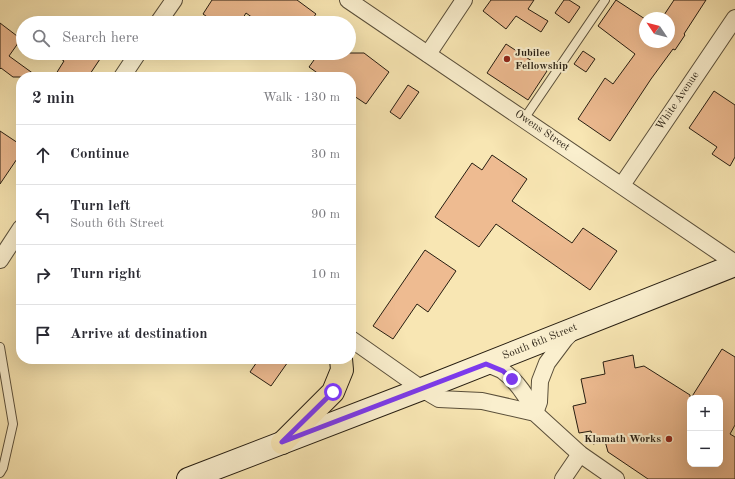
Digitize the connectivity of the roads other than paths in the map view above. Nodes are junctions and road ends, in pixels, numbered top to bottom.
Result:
1 (174, 0) edge
2 (348, 0) edge
3 (464, 0) edge
4 (606, 0) edge
5 (163, 16) edge
6 (735, 18) edge
7 (428, 54) junction
8 (133, 60) edge
9 (125, 72) edge
10 (524, 119) junction
11 (622, 185) junction
12 (16, 236) edge
13 (0, 260) edge
14 (735, 264) edge
15 (577, 327) junction
16 (356, 343) edge
17 (0, 347) edge
18 (341, 364) edge
19 (486, 364) junction
20 (422, 389) junction
21 (536, 413) junction
22 (282, 442) junction
23 (580, 454) junction
24 (0, 473) edge
25 (188, 479) edge
26 (563, 479) edge
27 (616, 479) edge

1 - 5 street
2 - 7 street, Owens Street
3 - 7 street
4 - 10 lane
6 - 11 street, White Avenue
7 - 10 street, Owens Street
8 - 9 street
10 - 11 street, Owens Street
11 - 14 street, Owens Street
12 - 13 street
14 - 15 main road, South 6th Street
15 - 19 main road, South 6th Street
15 - 21 street
16 - 20 street
17 - 24 lane
18 - 22 main road
19 - 20 main road, South 6th Street
19 - 21 street
20 - 21 street
20 - 22 main road, South 6th Street
21 - 23 street
22 - 25 main road, South 6th Street
23 - 26 street
23 - 27 street

